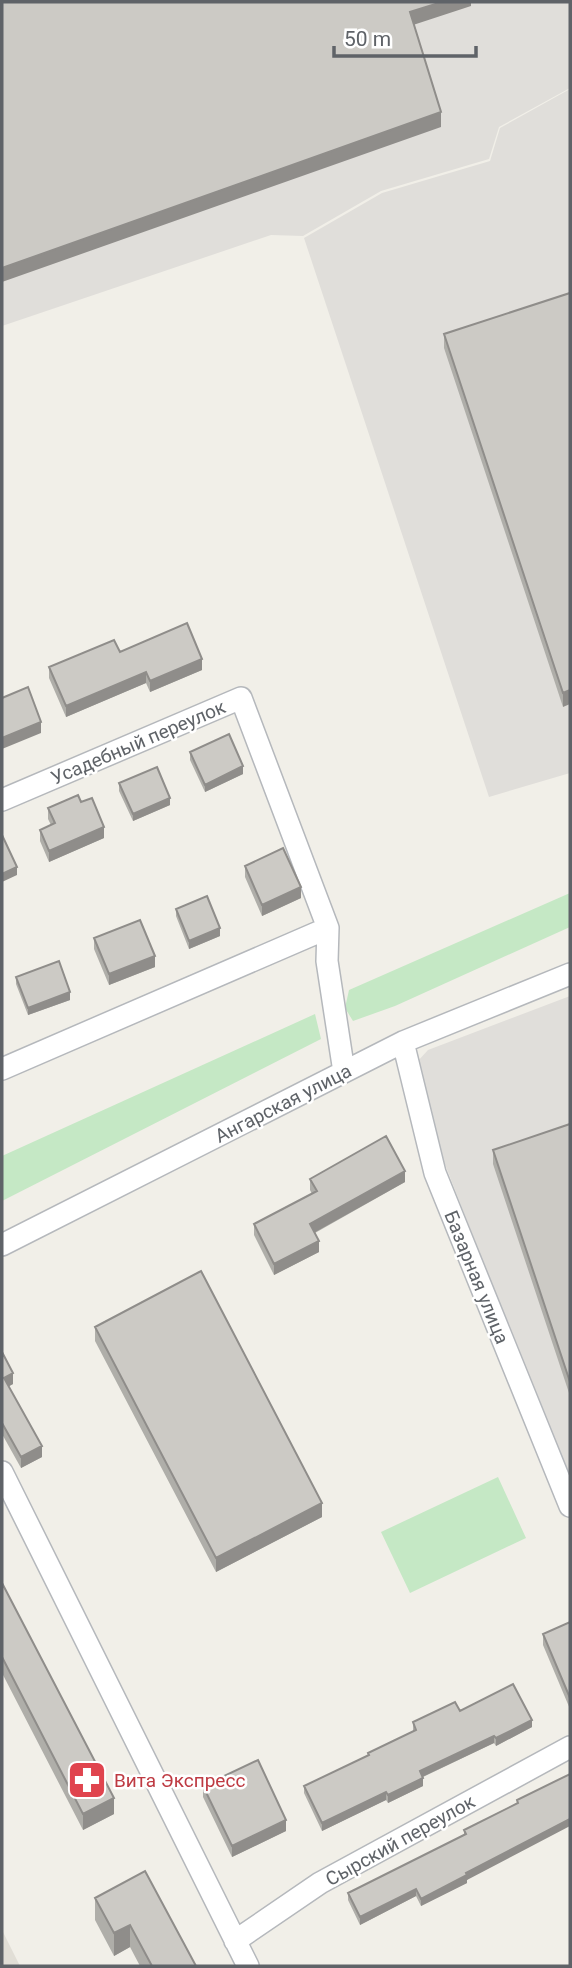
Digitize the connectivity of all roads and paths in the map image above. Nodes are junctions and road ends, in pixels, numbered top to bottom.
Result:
1 (2, 800) edge
2 (328, 928) junction
3 (570, 974) edge
4 (403, 1042) junction
5 (2, 1069) edge
6 (344, 1072) junction
7 (2, 1245) edge
8 (2, 1472) edge
9 (570, 1506) edge
10 (570, 1747) edge
11 (235, 1941) junction
12 (248, 1966) edge

1 - 2 street, Усадебный переулок
2 - 5 street
2 - 6 street, Усадебный переулок
3 - 4 street, Ангарская улица
4 - 6 street, Ангарская улица
4 - 9 street, Базарная улица
6 - 7 street, Ангарская улица
8 - 11 street
10 - 11 street, Сырский переулок
11 - 12 street

